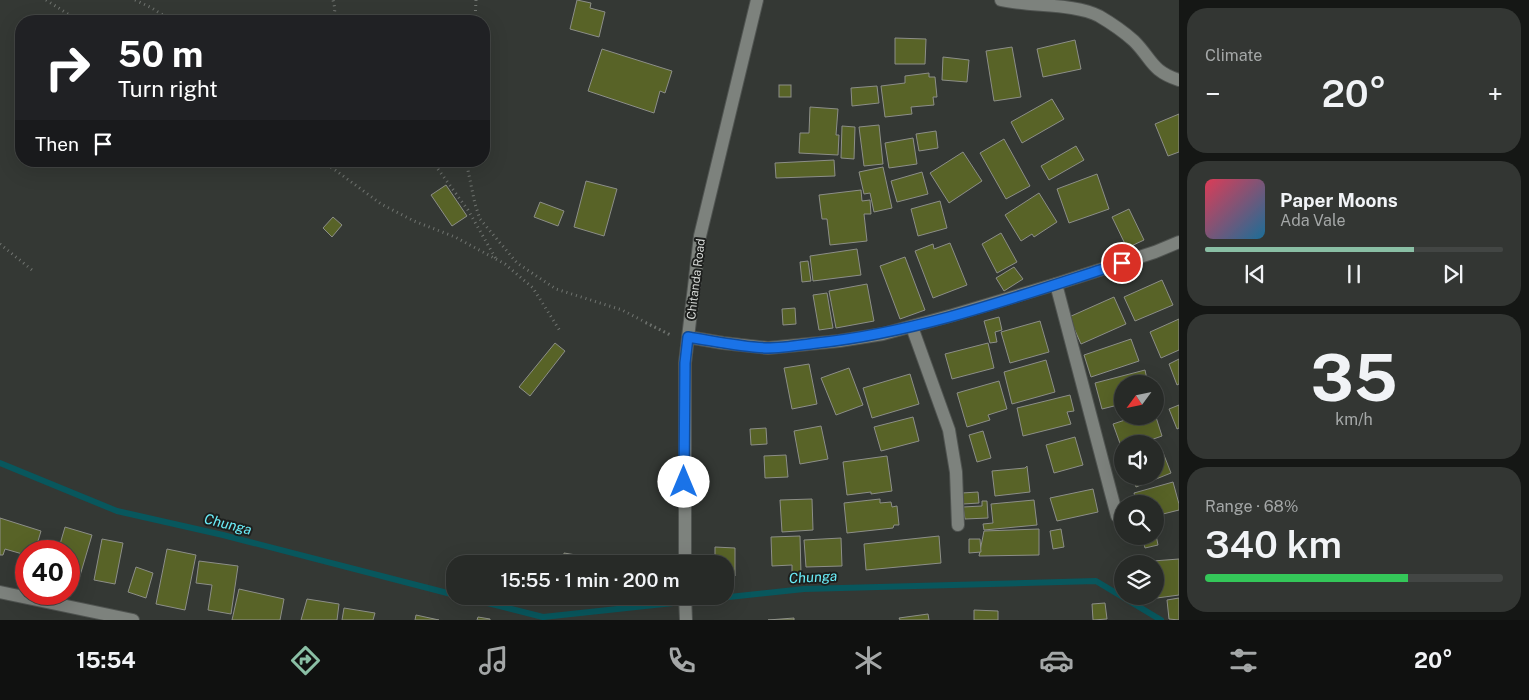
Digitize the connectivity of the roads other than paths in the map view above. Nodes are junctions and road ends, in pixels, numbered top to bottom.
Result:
1 (757, 0) edge
2 (1001, 0) edge
3 (1179, 80) edge
4 (1179, 242) edge
5 (1056, 284) junction
6 (912, 327) junction
7 (688, 340) junction
8 (1114, 505) edge
9 (958, 525) dead end
10 (685, 555) edge
11 (0, 592) edge
12 (685, 605) edge
13 (133, 620) edge
14 (686, 620) edge

1 - 7 street, Chitanda Road
2 - 3 street
4 - 5 street
5 - 6 street
5 - 8 street
6 - 7 street
6 - 9 street
7 - 10 street, Chitanda Road
11 - 13 street
12 - 14 street

